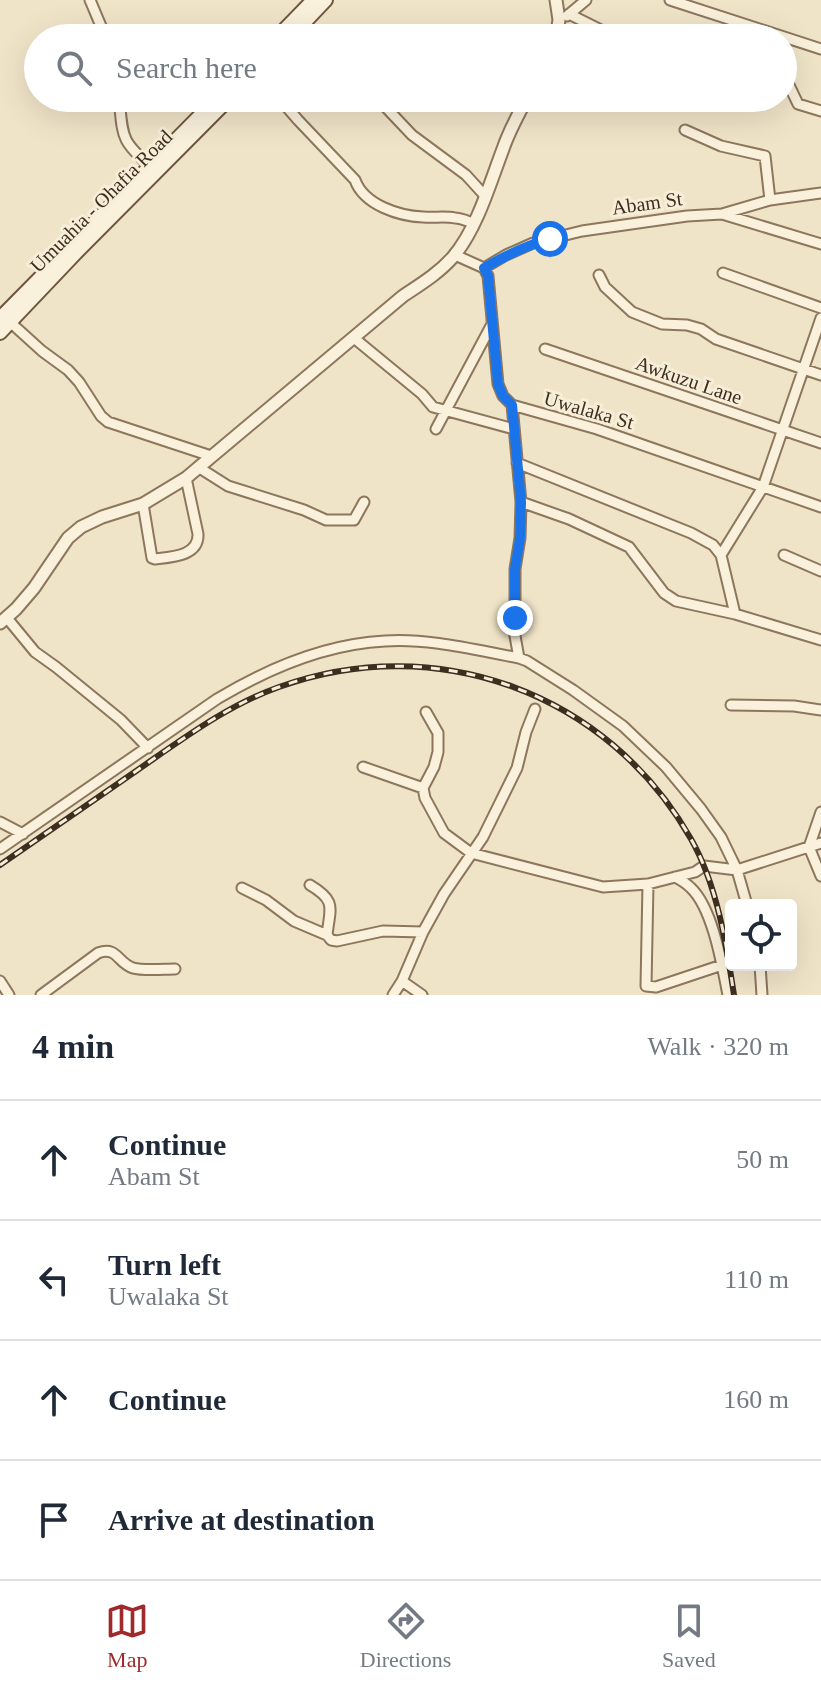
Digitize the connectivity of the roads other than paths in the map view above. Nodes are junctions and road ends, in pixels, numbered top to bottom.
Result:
1 (90, 0) edge
2 (313, 0) edge
3 (326, 0) edge
4 (556, 0) edge
5 (586, 0) edge
6 (670, 0) edge
7 (564, 17) junction
8 (100, 24) edge
9 (290, 24) edge
10 (304, 24) edge
11 (561, 24) edge
12 (582, 24) edge
13 (744, 24) edge
14 (797, 41) edge
15 (821, 49) edge
16 (797, 102) edge
17 (821, 111) edge
18 (121, 112) edge
19 (205, 112) edge
20 (214, 112) edge
21 (291, 112) edge
22 (390, 112) edge
23 (520, 112) edge
24 (685, 130) dead end
25 (178, 144) junction
26 (150, 166) junction
27 (821, 193) edge
28 (486, 197) junction
29 (770, 200) junction
30 (722, 214) junction
31 (473, 223) junction
32 (821, 244) edge
33 (455, 255) junction
34 (484, 268) junction
35 (723, 273) dead end
36 (599, 275) dead end
37 (27, 298) junction
38 (821, 308) edge
39 (821, 318) edge
40 (3, 319) edge
41 (492, 324) junction
42 (0, 333) edge
43 (354, 338) junction
44 (545, 349) dead end
45 (805, 369) junction
46 (821, 375) edge
47 (512, 405) junction
48 (444, 411) junction
49 (436, 429) dead end
50 (514, 429) junction
51 (782, 431) junction
52 (821, 443) edge
53 (211, 456) junction
54 (517, 463) junction
55 (198, 467) junction
56 (186, 478) junction
57 (763, 487) junction
58 (364, 502) dead end
59 (521, 502) junction
60 (143, 504) junction
61 (821, 507) edge
62 (721, 555) junction
63 (784, 555) dead end
64 (821, 571) edge
65 (735, 614) junction
66 (3, 621) edge
67 (821, 640) edge
68 (519, 658) junction
69 (731, 705) dead end
70 (535, 709) dead end
71 (821, 710) edge
72 (426, 712) dead end
73 (148, 748) junction
74 (363, 767) dead end
75 (423, 788) junction
76 (821, 812) edge
77 (0, 822) edge
78 (23, 834) junction
79 (821, 843) edge
80 (809, 847) junction
81 (0, 849) edge
82 (471, 853) junction
83 (737, 870) junction
84 (821, 876) edge
85 (675, 877) junction
86 (648, 884) junction
87 (310, 885) dead end
88 (242, 888) dead end
89 (745, 899) edge
90 (423, 932) junction
91 (327, 935) junction
92 (722, 965) junction
93 (175, 969) dead end
94 (760, 971) edge
95 (0, 981) edge
96 (402, 981) junction
97 (9, 995) edge
98 (41, 995) edge
99 (393, 995) edge
100 (422, 995) edge
101 (728, 995) edge
102 (762, 995) edge

1 - 8 street
2 - 9 main road
3 - 10 main road
4 - 7 street
5 - 7 street
6 - 13 street
7 - 11 street
7 - 12 street
14 - 15 street
16 - 17 street
18 - 26 street
19 - 25 main road, Umuahia - Ohafia Road
20 - 25 main road, Umuahia - Ohafia Road
21 - 31 street
22 - 28 street
23 - 28 street
24 - 29 street
25 - 26 main road, Umuahia - Ohafia Road
25 - 37 main road, Umuahia - Ohafia Road
26 - 37 main road, Umuahia - Ohafia Road
27 - 29 street, Abam St
28 - 31 street
29 - 30 street, Abam St
30 - 32 street
30 - 34 street, Abam St
31 - 33 street
33 - 34 street
33 - 43 street
34 - 41 street, Uwalaka St
35 - 38 street
36 - 45 street
37 - 40 main road, Umuahia - Ohafia Road
39 - 45 street
40 - 42 main road, Umuahia - Ohafia Road
40 - 53 street
41 - 47 street, Uwalaka St
41 - 48 street
43 - 48 street
43 - 53 street
44 - 51 street, Awkuzu Lane
45 - 46 street
45 - 51 street
47 - 50 street
47 - 57 street, Uwalaka St
48 - 49 street
48 - 50 street
50 - 54 street
51 - 52 street, Awkuzu Lane
51 - 57 street
53 - 55 street
54 - 59 street
54 - 62 street
55 - 56 street
55 - 58 street
56 - 60 street
56 - 60 street
57 - 61 street, Uwalaka St
57 - 62 street
59 - 65 street
59 - 68 street
60 - 66 street
62 - 65 street
63 - 64 street
65 - 67 street
66 - 73 street
68 - 73 street
68 - 83 street
69 - 71 street
70 - 82 street
72 - 75 street
73 - 78 street
74 - 75 street
75 - 82 street
76 - 80 street
77 - 78 street
78 - 81 street
79 - 80 street
80 - 83 street
80 - 84 street
82 - 86 street
82 - 90 street
83 - 85 street
83 - 89 street
85 - 86 street
85 - 92 street
86 - 92 street
87 - 91 street
88 - 91 street
90 - 91 street
90 - 96 street
92 - 101 street
93 - 98 street
94 - 102 street
95 - 97 street
96 - 99 street
96 - 100 street

